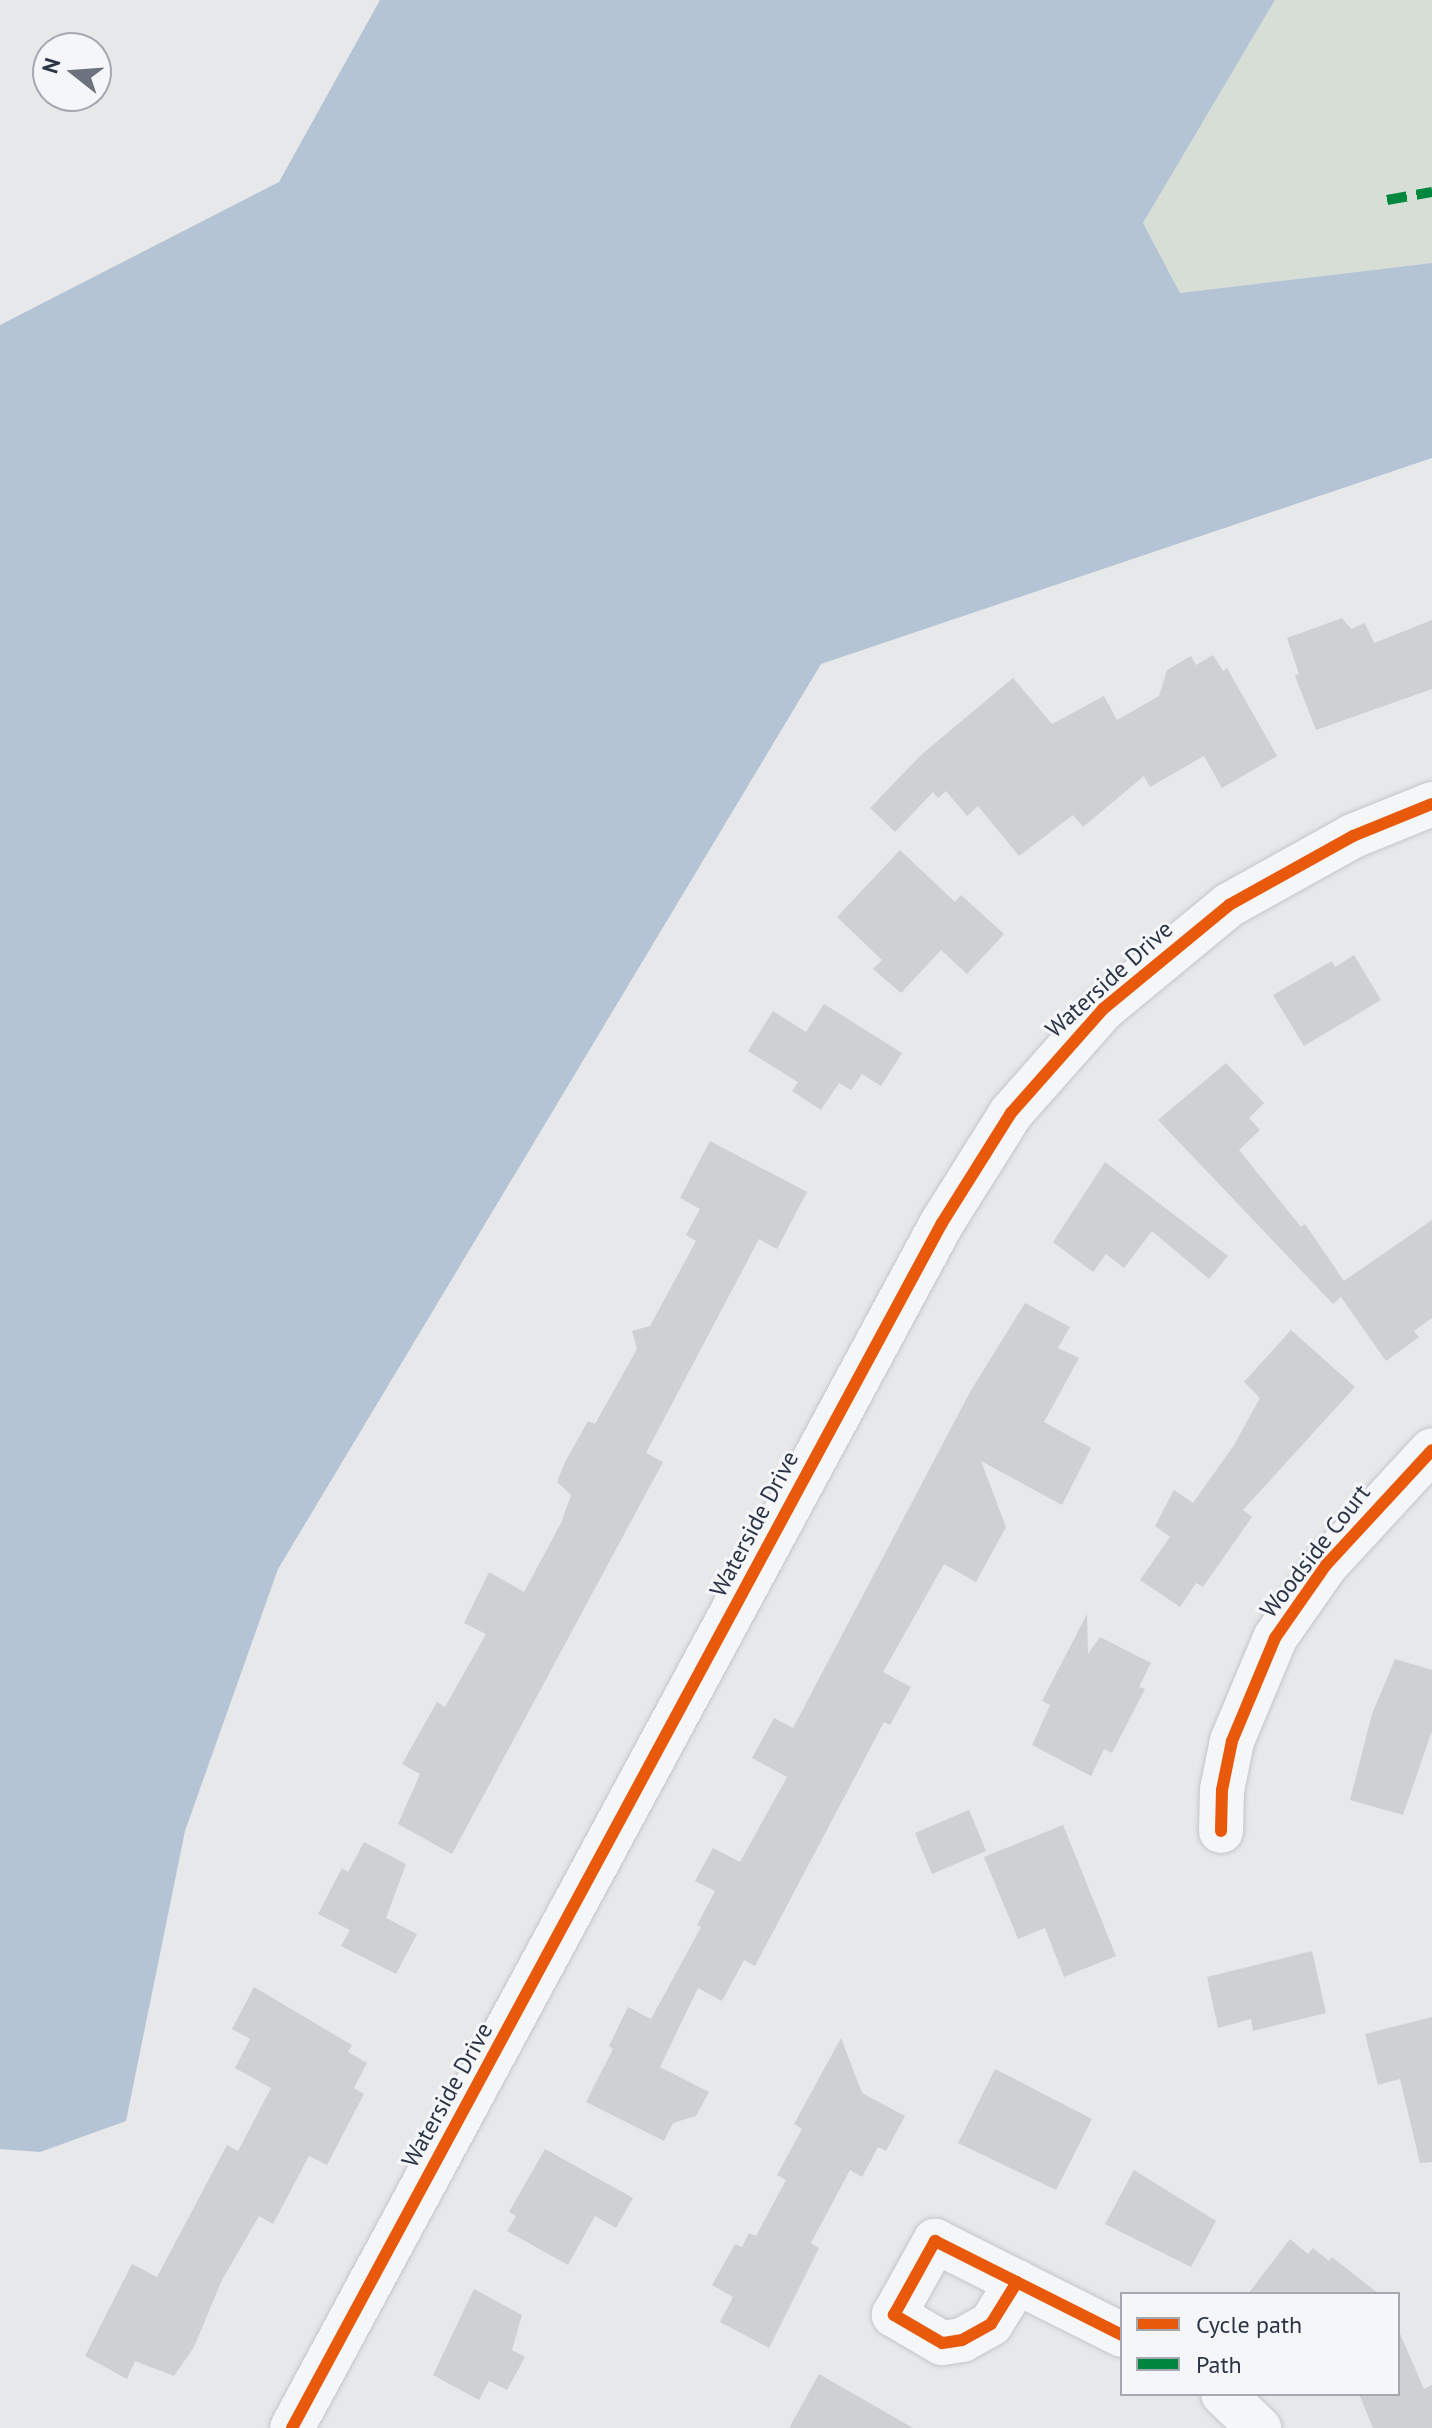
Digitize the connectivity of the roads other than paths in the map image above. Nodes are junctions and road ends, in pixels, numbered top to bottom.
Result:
1 (1432, 804) edge
2 (1432, 1450) edge
3 (1221, 1831) dead end
4 (1017, 2282) dead end
5 (1120, 2334) edge
6 (1225, 2396) edge
7 (292, 2428) edge
8 (1259, 2428) edge

1 - 7 street, Waterside Drive
2 - 3 street, Woodside Court
4 - 5 street
6 - 8 street

